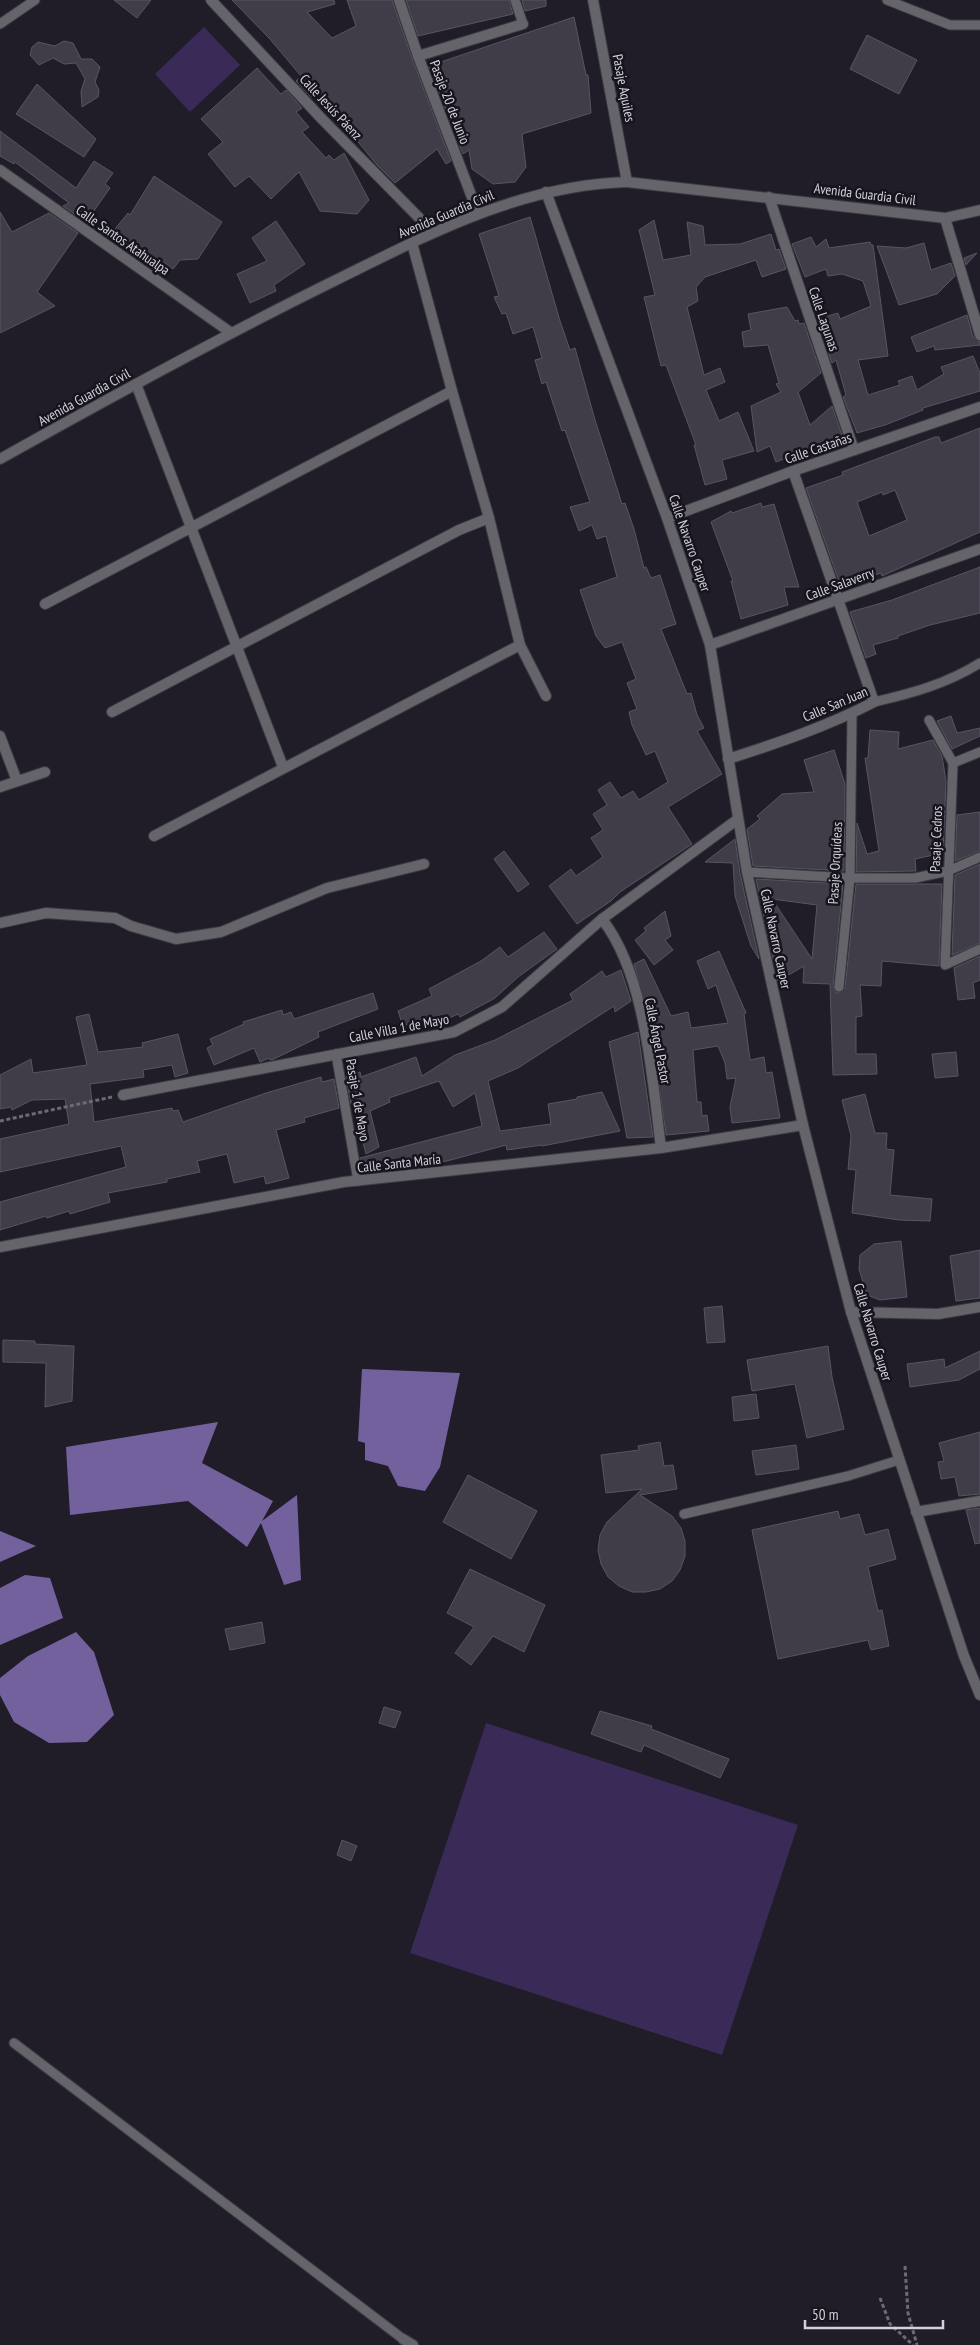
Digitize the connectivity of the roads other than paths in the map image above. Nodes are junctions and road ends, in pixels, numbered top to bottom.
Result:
1 (35, 0) edge
2 (211, 0) edge
3 (399, 0) edge
4 (515, 0) edge
5 (593, 0) edge
6 (887, 0) edge
7 (0, 24) edge
8 (523, 24) joint
9 (980, 24) edge
10 (418, 56) junction
11 (0, 170) edge
12 (627, 182) junction
13 (546, 192) junction
14 (769, 197) junction
15 (980, 210) edge
16 (478, 213) junction
17 (945, 218) junction
18 (433, 232) junction
19 (412, 242) junction
20 (230, 332) junction
21 (980, 335) edge
22 (136, 384) junction
23 (452, 391) junction
24 (980, 407) edge
25 (854, 450) junction
26 (0, 459) edge
27 (793, 471) junction
28 (489, 518) junction
29 (667, 518) junction
30 (191, 528) junction
31 (980, 549) edge
32 (838, 600) junction
33 (45, 604) dead end
34 (520, 645) junction
35 (710, 646) junction
36 (237, 648) junction
37 (980, 663) edge
38 (546, 696) dead end
39 (874, 702) junction
40 (112, 712) dead end
41 (852, 718) junction
42 (930, 720) dead end
43 (0, 736) edge
44 (980, 752) edge
45 (728, 759) junction
46 (953, 763) junction
47 (283, 767) junction
48 (45, 772) dead end
49 (17, 781) junction
50 (0, 787) edge
51 (738, 819) junction
52 (154, 836) dead end
53 (980, 856) edge
54 (424, 864) dead end
55 (948, 871) junction
56 (747, 872) junction
57 (850, 878) junction
58 (603, 921) junction
59 (0, 923) edge
60 (980, 949) edge
61 (840, 987) dead end
62 (336, 1054) junction
63 (123, 1095) road end
64 (803, 1124) junction
65 (661, 1148) junction
66 (358, 1181) junction
67 (0, 1247) edge
68 (980, 1307) edge
69 (851, 1312) junction
70 (899, 1460) junction
71 (980, 1500) edge
72 (916, 1512) junction
73 (684, 1514) dead end
74 (980, 1694) edge
75 (14, 2043) dead end
76 (403, 2339) joint
77 (413, 2345) edge

1 - 7 lane
2 - 18 street, Calle Jesús Páenz
3 - 10 street, Pasaje 20 de Junio
4 - 8 lane
5 - 12 street, Pasaje Aquiles
6 - 9 lane
8 - 10 street
10 - 16 street, Pasaje 20 de Junio
11 - 20 street, Calle Santos Atahualpa
12 - 13 street, Avenida Guardia Civil
12 - 14 street, Avenida Guardia Civil
13 - 16 street, Avenida Guardia Civil
13 - 29 street, Calle Navarro Cauper
14 - 17 street, Avenida Guardia Civil
14 - 25 street, Calle Lagunas
15 - 17 street, Avenida Guardia Civil
16 - 18 street, Avenida Guardia Civil
17 - 21 street
18 - 19 street, Avenida Guardia Civil
19 - 20 street, Avenida Guardia Civil
19 - 23 street
20 - 22 street, Avenida Guardia Civil
22 - 26 street, Avenida Guardia Civil
22 - 30 street
23 - 28 street
23 - 30 street
24 - 25 street, Calle Castañas
25 - 27 street, Calle Castañas
27 - 29 street, Calle Castañas
27 - 32 street
28 - 34 street
28 - 36 street
29 - 35 street, Calle Navarro Cauper
30 - 33 street
30 - 36 street
31 - 32 street, Calle Salaverry
32 - 35 street, Calle Salaverry
32 - 39 street
34 - 38 street
34 - 47 street
35 - 45 street, Calle Navarro Cauper
36 - 40 street
36 - 47 street
37 - 39 lane, Calle San Juan
39 - 41 street, Calle San Juan
41 - 45 street, Calle San Juan
41 - 57 lane, Pasaje Orquídeas
42 - 46 lane
43 - 49 street
44 - 46 lane
45 - 51 street, Calle Navarro Cauper
46 - 55 lane, Pasaje Cedros
47 - 52 street
48 - 49 street
49 - 50 street
51 - 56 street, Calle Navarro Cauper
51 - 58 street, Calle Villa 1 de Mayo
53 - 55 lane
54 - 59 street
55 - 57 lane
55 - 60 lane, Pasaje Cedros
56 - 57 lane
56 - 64 street, Calle Navarro Cauper
57 - 61 lane, Pasaje Orquídeas
58 - 62 street, Calle Villa 1 de Mayo
58 - 65 street, Calle Ángel Pastor
62 - 63 street, Calle Villa 1 de Mayo
62 - 66 lane, Pasaje 1 de Mayo
64 - 65 street, Calle Santa María
64 - 69 street, Calle Navarro Cauper
65 - 66 street, Calle Santa María
66 - 67 street, Calle Santa María
68 - 69 street
69 - 70 street, Calle Navarro Cauper
70 - 72 street, Calle Navarro Cauper
70 - 73 lane
71 - 72 street
72 - 74 street, Calle Navarro Cauper
75 - 76 lane
76 - 77 street

